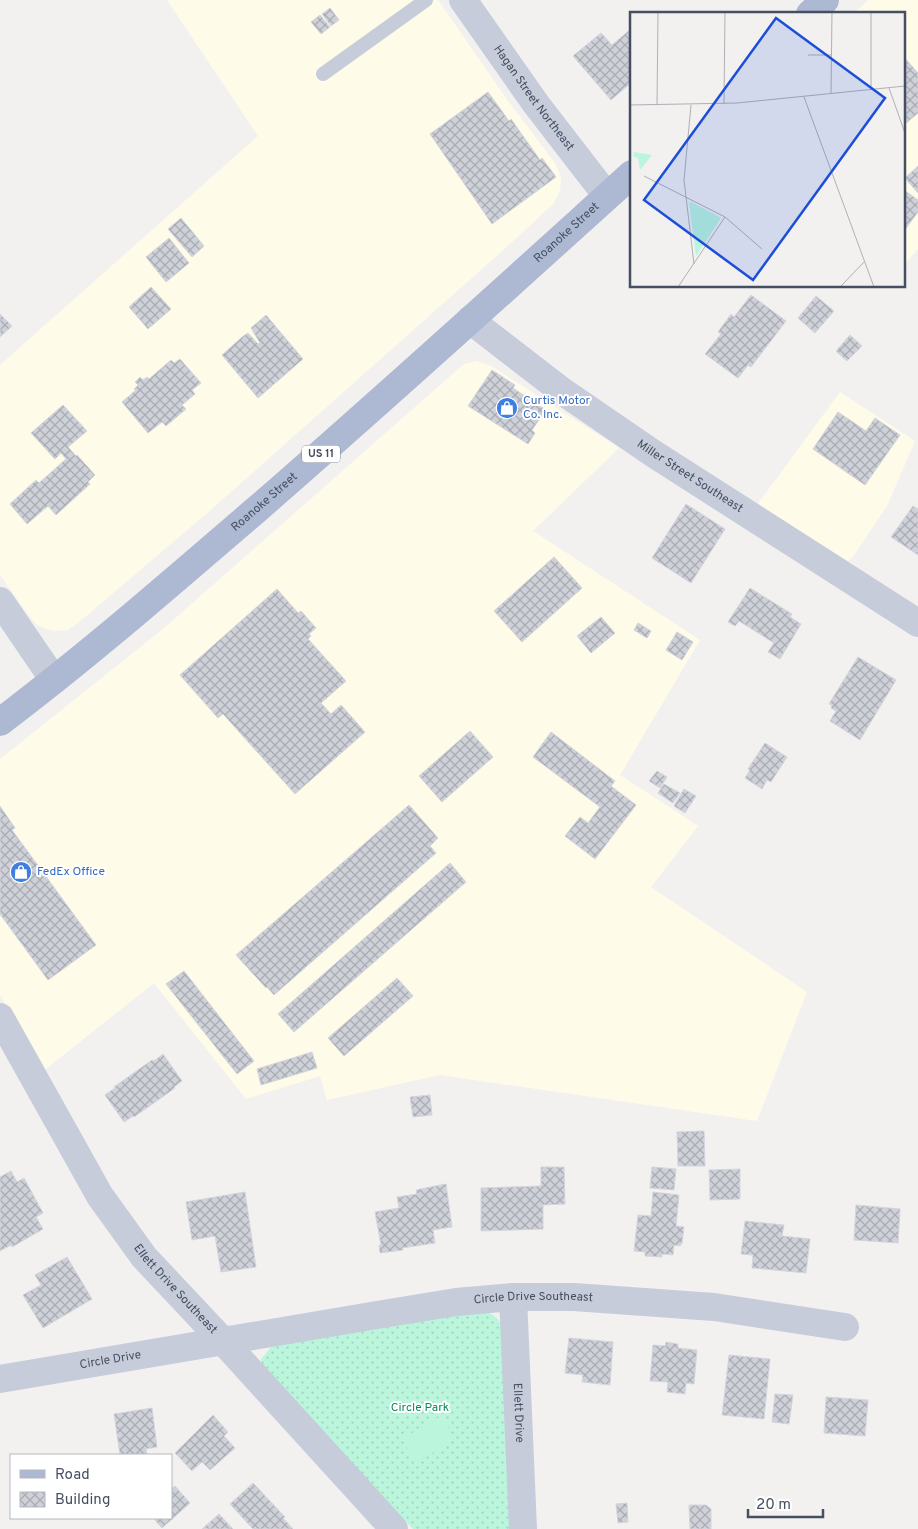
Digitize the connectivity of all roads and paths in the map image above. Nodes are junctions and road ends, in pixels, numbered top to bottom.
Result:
1 (426, 0) edge
2 (463, 0) edge
3 (799, 0) edge
4 (825, 0) edge
5 (808, 12) edge
6 (811, 12) edge
7 (323, 74) dead end
8 (630, 176) edge
9 (607, 196) junction
10 (470, 320) junction
11 (0, 601) edge
12 (918, 623) edge
13 (54, 680) junction
14 (0, 722) edge
15 (0, 1017) edge
16 (513, 1296) junction
17 (845, 1327) dead end
18 (222, 1340) junction
19 (0, 1379) edge
20 (394, 1529) edge
21 (523, 1529) edge

1 - 7 lane
2 - 9 street, Hagan Street Northeast
3 - 5 street
4 - 6 main road
8 - 9 main road, Roanoke Street / US 11
9 - 10 main road, Roanoke Street / US 11
10 - 12 street, Miller Street Southeast
10 - 13 main road, Roanoke Street / US 11
11 - 13 street
13 - 14 main road, Roanoke Street / US 11
15 - 18 street, Ellett Drive Southeast
16 - 17 street, Circle Drive Southeast
16 - 18 street, Circle Drive Southeast
16 - 21 street, Ellett Drive
18 - 19 street, Circle Drive
18 - 20 street, Ellett Drive Southeast

